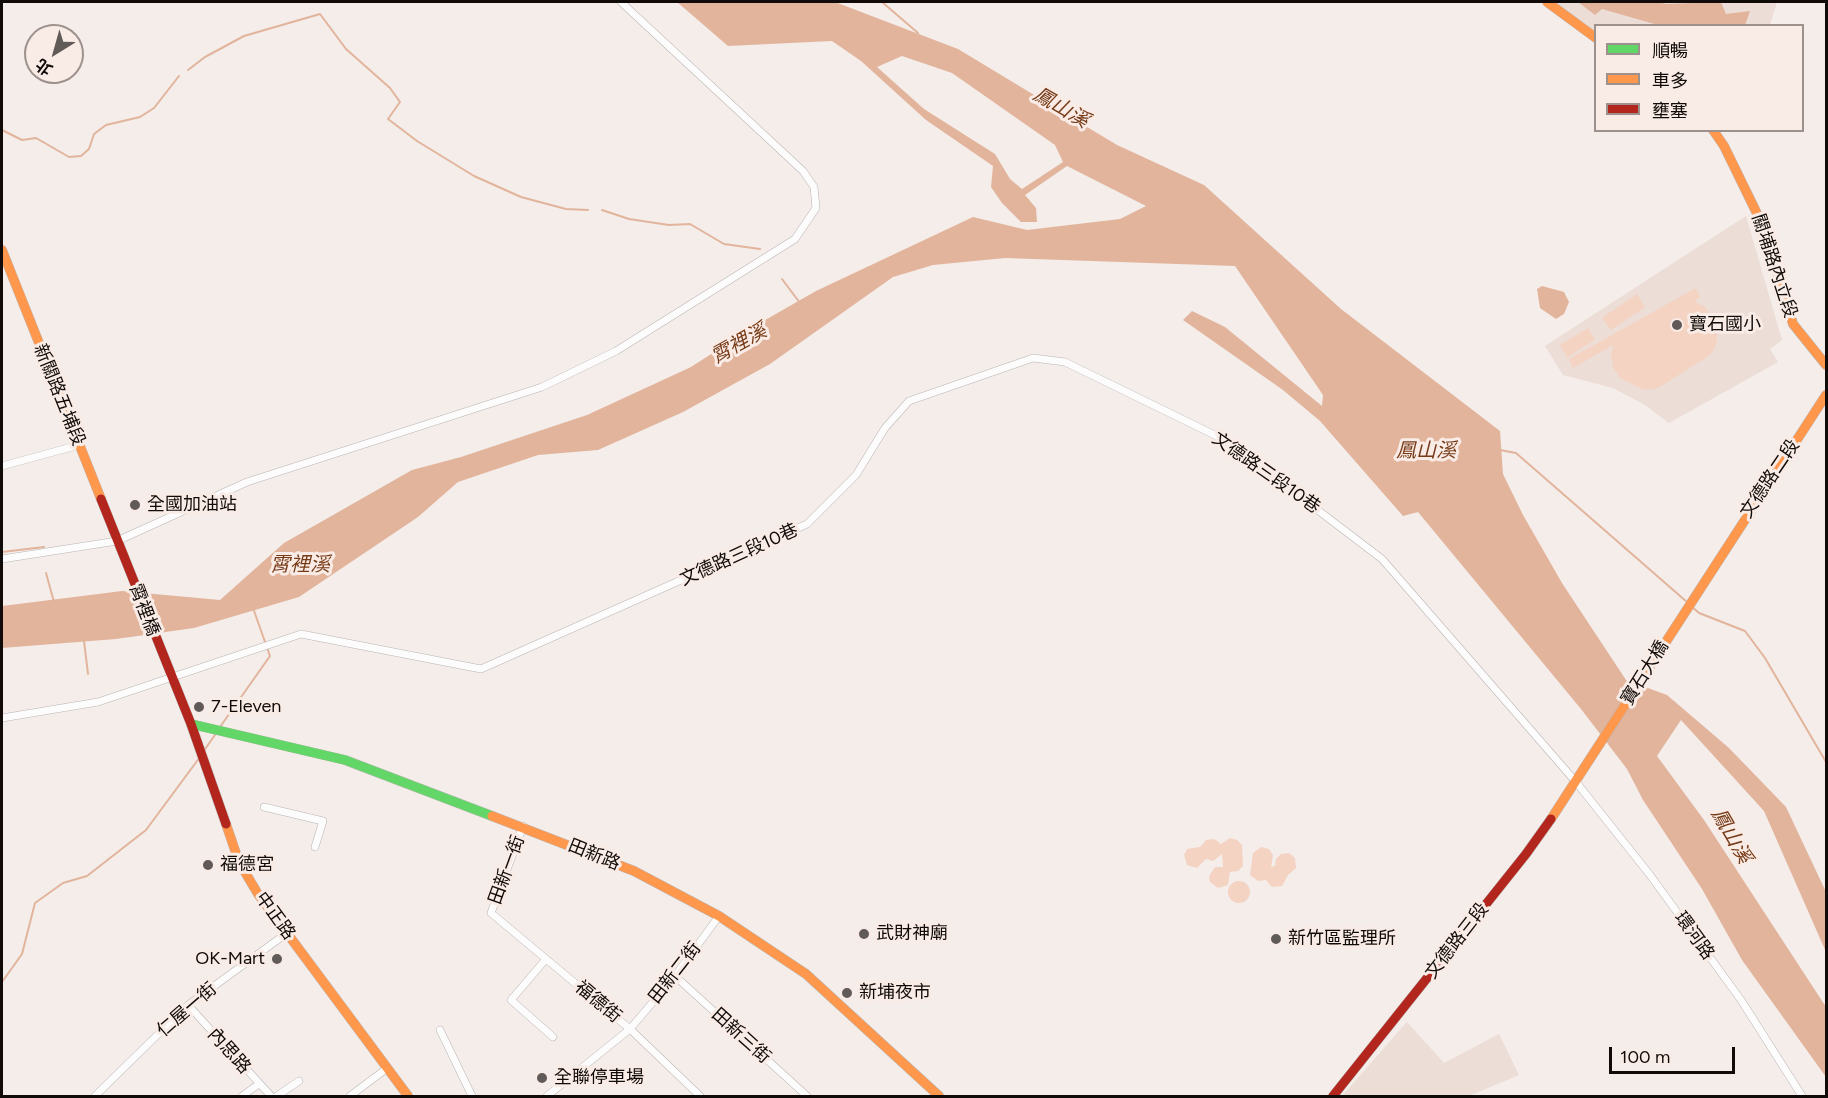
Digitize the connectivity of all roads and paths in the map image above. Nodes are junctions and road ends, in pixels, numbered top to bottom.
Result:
1 (621, 2) edge
2 (1547, 2) edge
3 (1594, 37) edge
4 (1714, 132) edge
5 (2, 250) edge
6 (1827, 365) edge
7 (1827, 395) edge
8 (79, 445) junction
9 (2, 466) edge
10 (117, 541) junction
11 (2, 559) edge
12 (1714, 564) joint
13 (171, 678) junction
14 (2, 718) edge
15 (190, 724) junction
16 (1576, 782) junction
17 (264, 807) dead end
18 (523, 826) junction
19 (315, 847) dead end
20 (491, 913) joint
21 (719, 916) junction
22 (287, 933) junction
23 (546, 959) junction
24 (675, 976) junction
25 (188, 1005) junction
26 (630, 1029) junction
27 (440, 1030) dead end
28 (553, 1037) dead end
29 (386, 1069) junction
30 (299, 1081) dead end
31 (259, 1084) junction
32 (95, 1096) edge
33 (242, 1096) edge
34 (271, 1096) edge
35 (277, 1096) edge
36 (350, 1096) edge
37 (408, 1096) edge
38 (472, 1096) edge
39 (547, 1096) edge
40 (700, 1096) edge
41 (807, 1096) edge
42 (937, 1096) edge
43 (1333, 1096) edge
44 (1802, 1096) edge

1 - 10 street
2 - 3 main road
4 - 6 main road, 關埔路內立段
5 - 8 main road, 新關路五埔段
7 - 12 main road, 文德路二段
8 - 9 street
8 - 10 main road, 新關路五埔段
10 - 11 street
10 - 13 main road, 霄裡橋
12 - 16 main road, 寶石大橋
13 - 14 street, 文德路三段10巷
13 - 15 main road, 中正路
13 - 16 street, 文德路三段10巷
15 - 18 main road, 田新路
15 - 22 main road, 中正路
16 - 43 main road, 文德路三段
16 - 44 street, 環河路
17 - 19 street
18 - 20 street, 田新一街
18 - 21 main road, 田新路
20 - 23 street, 福德街
21 - 24 street, 田新二街
21 - 42 main road, 田新路
22 - 25 street, 仁屋一街
22 - 29 main road, 中正路
23 - 26 street, 福德街
23 - 28 street
24 - 26 street, 田新二街
24 - 41 street, 田新三街
25 - 31 street, 內思路
25 - 32 street, 仁屋一街
26 - 39 street, 田新二街
26 - 40 street, 福德街
27 - 38 street
29 - 36 street
29 - 37 main road, 中正路
30 - 35 street
31 - 33 street
31 - 34 street, 內思路

